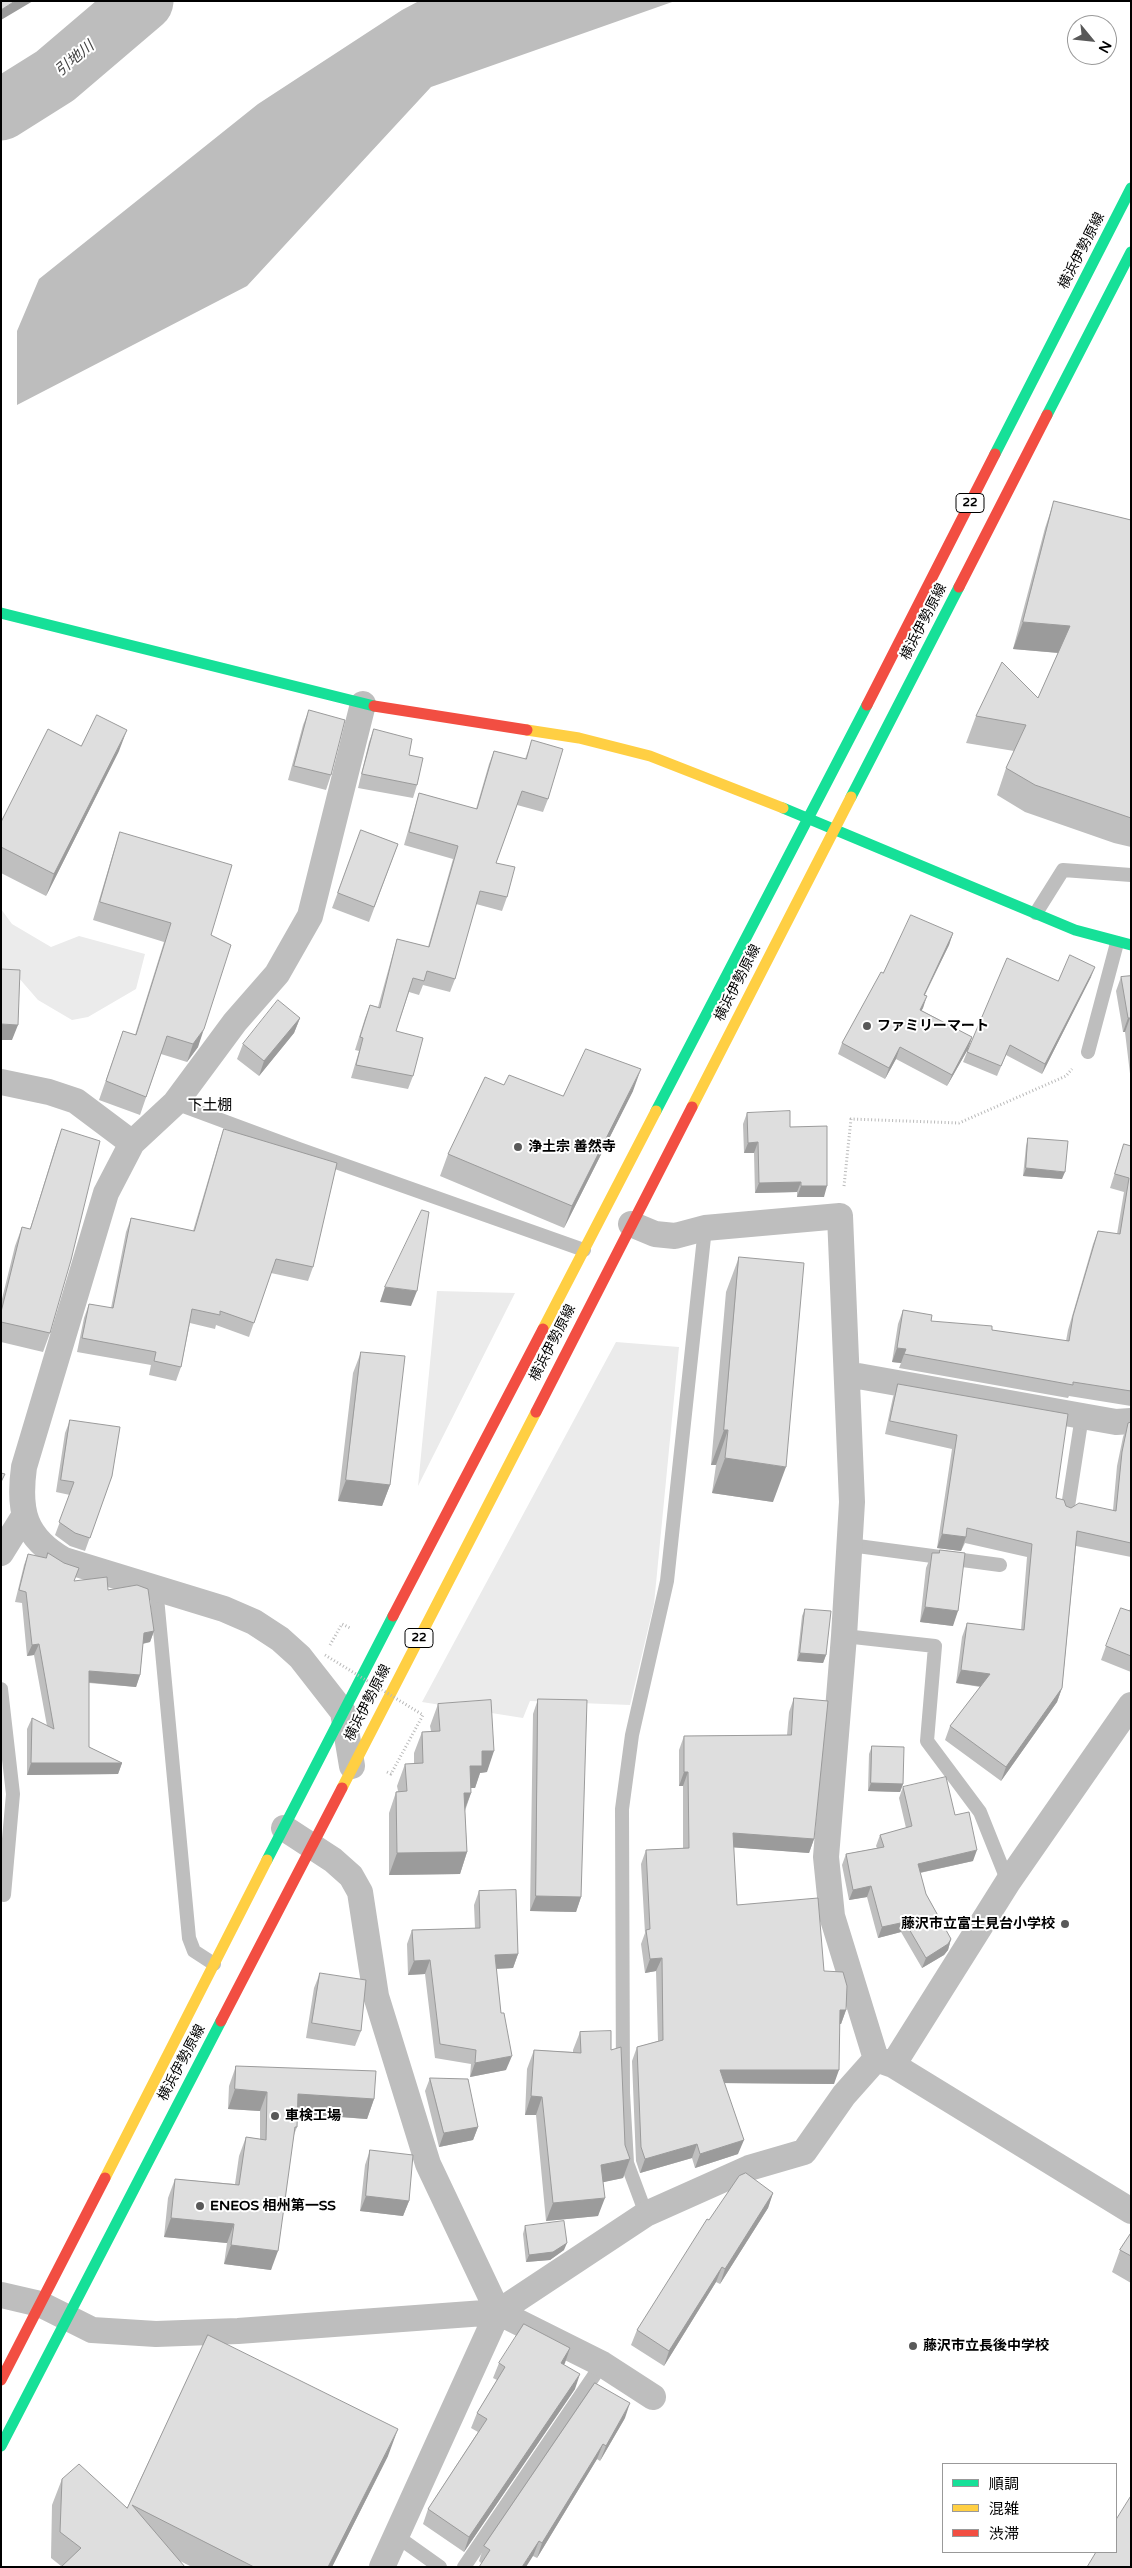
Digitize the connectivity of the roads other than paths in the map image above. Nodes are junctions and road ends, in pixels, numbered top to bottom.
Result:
1 (1131, 188) edge
2 (1131, 252) edge
3 (1, 614) edge
4 (363, 704) junction
5 (809, 818) junction
6 (834, 829) junction
7 (1131, 876) edge
8 (1036, 913) junction
9 (1117, 943) junction
10 (1131, 945) edge
11 (1088, 1052) road end
12 (1, 1082) edge
13 (175, 1103) junction
14 (132, 1143) junction
15 (631, 1224) junction
16 (705, 1228) junction
17 (584, 1250) junction
18 (847, 1374) junction
19 (1082, 1416) junction
20 (1131, 1421) edge
21 (1067, 1513) edge
22 (24, 1516) junction
23 (850, 1545) junction
24 (1, 1554) edge
25 (1000, 1565) dead end
26 (156, 1587) junction
27 (844, 1636) junction
28 (1, 1689) edge
29 (1131, 1705) edge
30 (344, 1712) junction
31 (352, 1766) junction
32 (284, 1828) junction
33 (312, 1845) junction
34 (1008, 1882) junction
35 (4, 1895) dead end
36 (214, 1964) junction
37 (243, 1978) junction
38 (885, 2062) junction
39 (1131, 2211) edge
40 (646, 2214) junction
41 (1, 2295) edge
42 (40, 2304) junction
43 (498, 2312) junction
44 (66, 2317) junction
45 (602, 2364) junction
46 (1, 2380) edge
47 (653, 2397) dead end
48 (1, 2446) edge
49 (396, 2535) junction
50 (382, 2567) edge
51 (440, 2567) edge
52 (464, 2567) edge

1 - 5 main road, 横浜伊勢原線 / 22
2 - 6 main road, 横浜伊勢原線 / 22
3 - 4 main road
4 - 5 main road
4 - 13 street
5 - 6 main road
5 - 17 main road, 横浜伊勢原線 / 22
6 - 8 main road
6 - 15 main road, 横浜伊勢原線 / 22
7 - 8 lane
8 - 9 main road
9 - 10 main road
9 - 11 lane
12 - 14 street
13 - 14 street
13 - 17 lane
14 - 22 street
15 - 16 street
15 - 31 main road, 横浜伊勢原線 / 22
16 - 18 street
16 - 40 lane
17 - 30 main road, 横浜伊勢原線 / 22
18 - 19 street
18 - 23 street
19 - 20 street
19 - 21 lane
22 - 24 street
22 - 26 street
23 - 25 lane
23 - 27 street
26 - 30 street
26 - 36 lane
27 - 34 lane
27 - 38 street
28 - 35 lane
29 - 34 street
30 - 31 street
30 - 32 main road, 横浜伊勢原線 / 22
31 - 33 main road, 横浜伊勢原線 / 22
32 - 33 street
32 - 36 main road, 横浜伊勢原線 / 22
33 - 37 main road, 横浜伊勢原線 / 22
33 - 43 street
34 - 38 street
36 - 37 street
36 - 42 main road, 横浜伊勢原線 / 22
37 - 44 main road, 横浜伊勢原線 / 22
38 - 39 street
38 - 40 street
40 - 43 street
41 - 42 street
42 - 44 street
42 - 46 main road, 横浜伊勢原線 / 22
43 - 44 street
43 - 45 street
43 - 49 street
44 - 48 main road, 横浜伊勢原線 / 22
45 - 47 street
45 - 52 lane
49 - 50 street
49 - 51 lane

